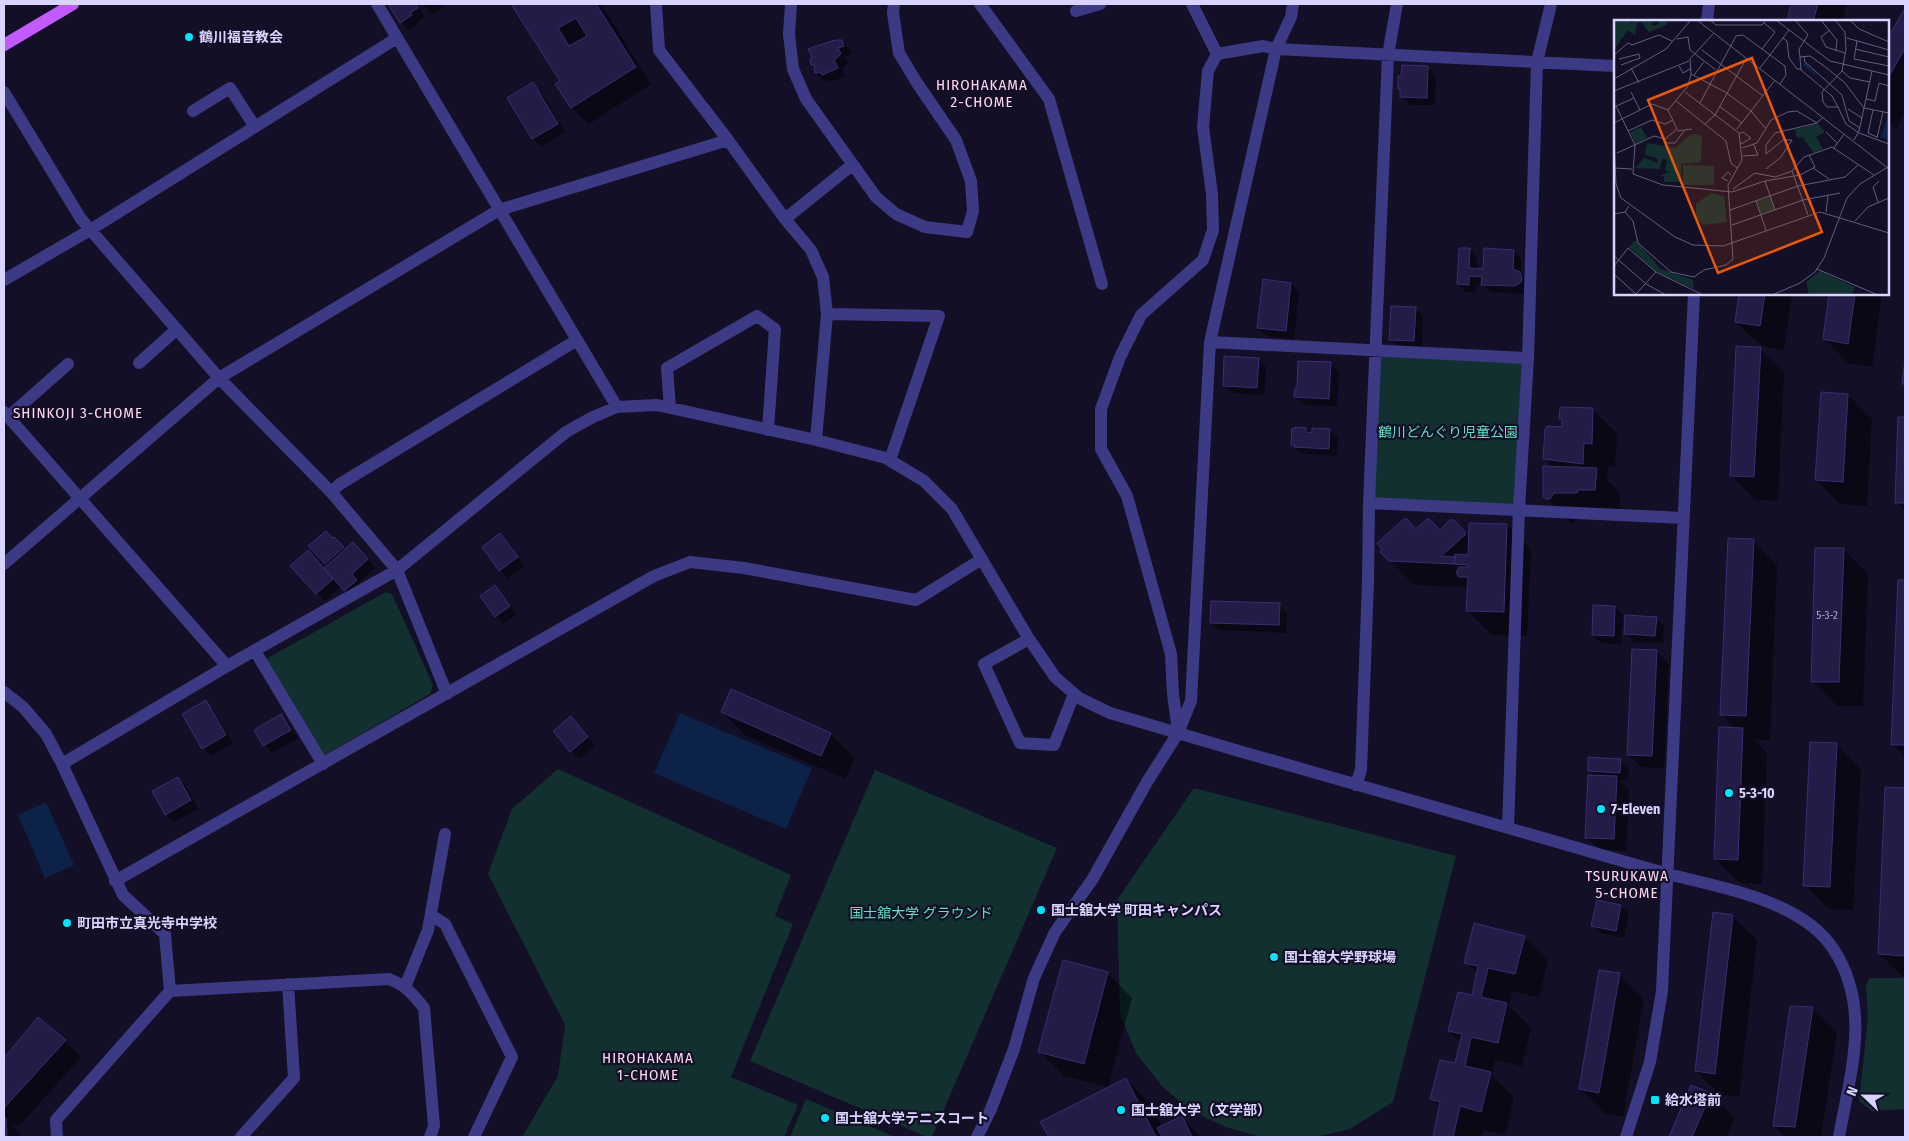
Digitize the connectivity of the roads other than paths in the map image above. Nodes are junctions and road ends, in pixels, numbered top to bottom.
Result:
1 (73, 4) edge
2 (377, 4) edge
3 (656, 4) edge
4 (790, 4) edge
5 (894, 4) edge
6 (980, 4) edge
7 (1100, 4) edge
8 (1192, 4) edge
9 (1293, 4) edge
10 (1397, 4) edge
11 (1551, 4) edge
12 (1709, 4) edge
13 (1076, 11) dead end
14 (1707, 20) edge
15 (397, 38) junction
16 (4, 45) edge
17 (1276, 49) junction
18 (1217, 54) junction
19 (1388, 55) junction
20 (1537, 62) junction
21 (1614, 66) edge
22 (4, 92) edge
23 (193, 112) dead end
24 (255, 127) junction
25 (728, 140) junction
26 (852, 165) junction
27 (499, 210) junction
28 (785, 218) junction
29 (90, 230) junction
30 (5, 277) edge
31 (1102, 284) dead end
32 (1694, 295) edge
33 (827, 314) junction
34 (177, 330) junction
35 (577, 340) junction
36 (1210, 342) junction
37 (1375, 349) junction
38 (1528, 358) junction
39 (139, 363) dead end
40 (68, 364) dead end
41 (219, 378) junction
42 (617, 407) junction
43 (670, 408) junction
44 (6, 414) edge
45 (768, 430) junction
46 (816, 440) junction
47 (890, 460) junction
48 (331, 492) junction
49 (80, 498) junction
50 (1369, 503) junction
51 (1519, 509) junction
52 (1683, 518) junction
53 (982, 559) junction
54 (4, 564) edge
55 (397, 570) junction
56 (1029, 639) junction
57 (254, 650) junction
58 (227, 666) junction
59 (4, 692) edge
60 (447, 694) junction
61 (1074, 694) junction
62 (1178, 733) junction
63 (62, 764) junction
64 (323, 764) junction
65 (1356, 785) junction
66 (1508, 828) junction
67 (445, 834) dead end
68 (1668, 874) junction
69 (115, 881) junction
70 (431, 915) junction
71 (288, 984) junction
72 (405, 987) junction
73 (170, 991) junction
74 (57, 1137) edge
75 (241, 1137) edge
76 (430, 1137) edge
77 (474, 1137) edge
78 (977, 1137) edge
79 (1626, 1137) edge
80 (1839, 1137) edge

1 - 16 main road
2 - 15 street
3 - 25 street
4 - 26 street
5 - 26 street
6 - 31 street
7 - 13 street
8 - 18 street
9 - 17 street
10 - 19 street
11 - 20 street
12 - 14 street
15 - 24 street
15 - 27 street
17 - 18 street
17 - 19 street
17 - 36 street
18 - 62 street
19 - 20 street
19 - 37 street
20 - 21 street
20 - 38 street
22 - 29 street
23 - 24 street
24 - 29 street
25 - 27 street
25 - 28 street
26 - 28 street
27 - 35 street
27 - 41 street
28 - 33 street
29 - 30 street
29 - 34 street
32 - 52 street
33 - 46 street
33 - 47 street
34 - 39 street
34 - 41 street
35 - 42 street
35 - 48 street
36 - 37 street
36 - 62 street
37 - 38 street
37 - 50 street
38 - 51 street
40 - 44 street
41 - 48 street
41 - 49 street
42 - 43 street
42 - 55 street
43 - 45 street
43 - 45 street
44 - 49 street
45 - 46 street
46 - 47 street
47 - 53 street
48 - 55 street
49 - 54 street
49 - 58 street
50 - 51 street
50 - 65 street
51 - 52 street
51 - 66 street
52 - 68 street
53 - 56 street
53 - 60 street
55 - 57 street
55 - 60 street
56 - 61 street
56 - 61 street
57 - 58 street
57 - 64 street
58 - 63 street
59 - 63 street
60 - 64 street
61 - 62 street
62 - 65 street
62 - 78 street
63 - 69 street
64 - 69 street
65 - 66 street
66 - 68 street
67 - 70 street
68 - 79 street
68 - 80 street
69 - 73 street
70 - 72 street
70 - 77 street
71 - 72 street
71 - 73 street
71 - 75 street
72 - 76 street
73 - 74 street

